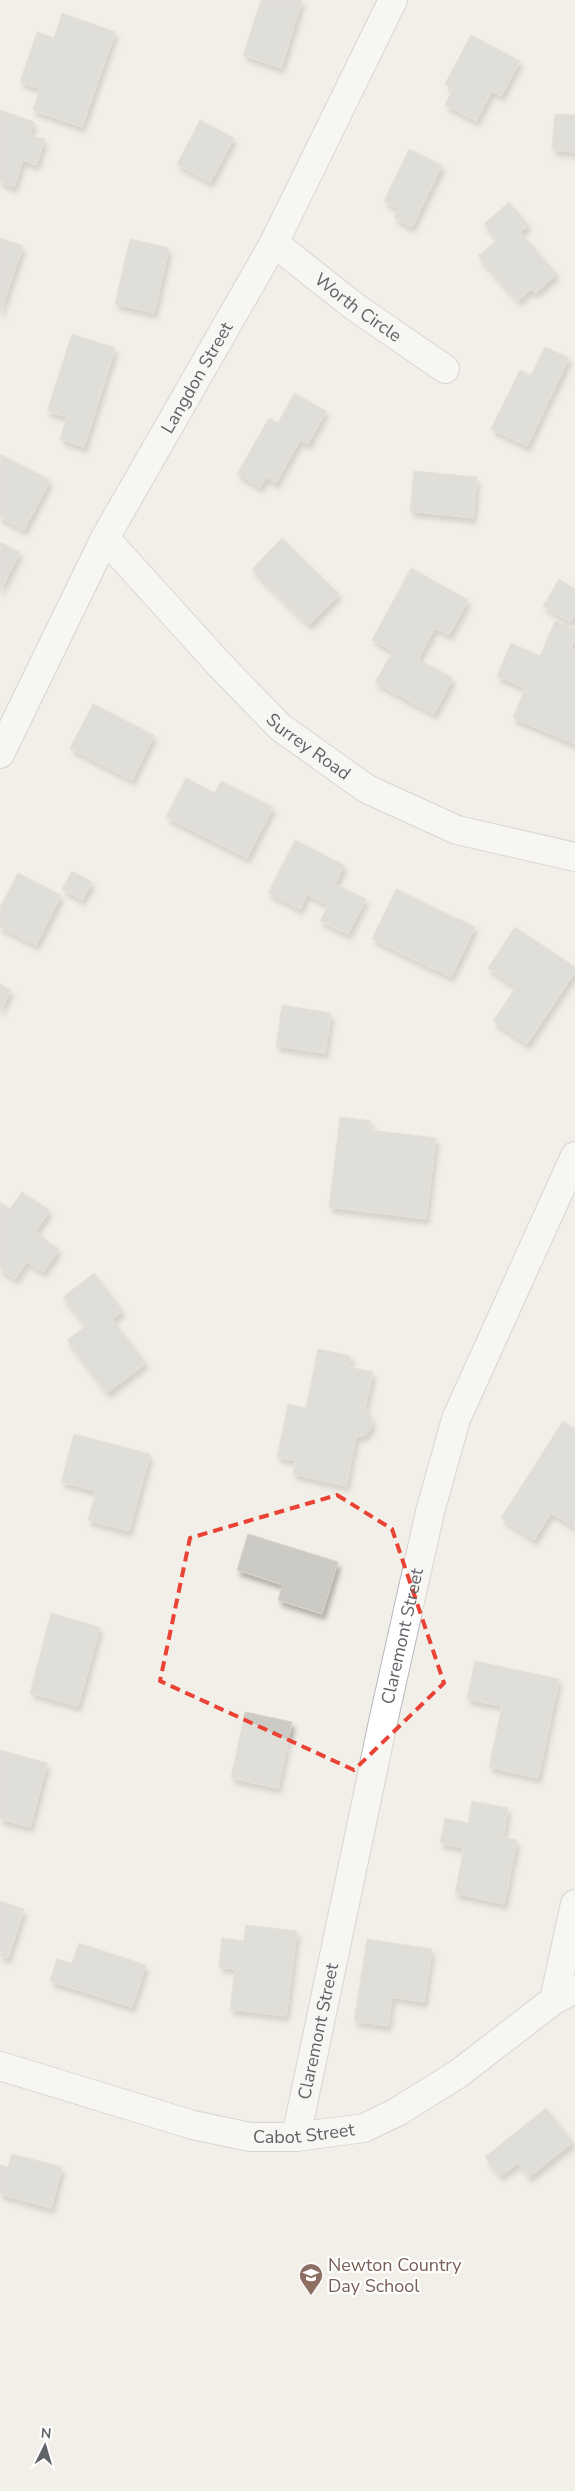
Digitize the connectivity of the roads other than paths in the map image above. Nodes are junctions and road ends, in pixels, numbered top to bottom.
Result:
1 (393, 0) edge
2 (274, 243) junction
3 (445, 368) dead end
4 (105, 538) junction
5 (0, 754) edge
6 (575, 857) edge
7 (575, 1156) edge
8 (575, 1904) edge
9 (564, 1994) edge
10 (0, 2066) edge
11 (296, 2137) junction

1 - 2 street, Langdon Street
2 - 3 street, Worth Circle
2 - 4 street, Langdon Street
4 - 5 street, Langdon Street
4 - 6 street, Surrey Road
7 - 11 street, Claremont Street
8 - 9 street
9 - 11 street, Cabot Street
10 - 11 street, Cabot Street

